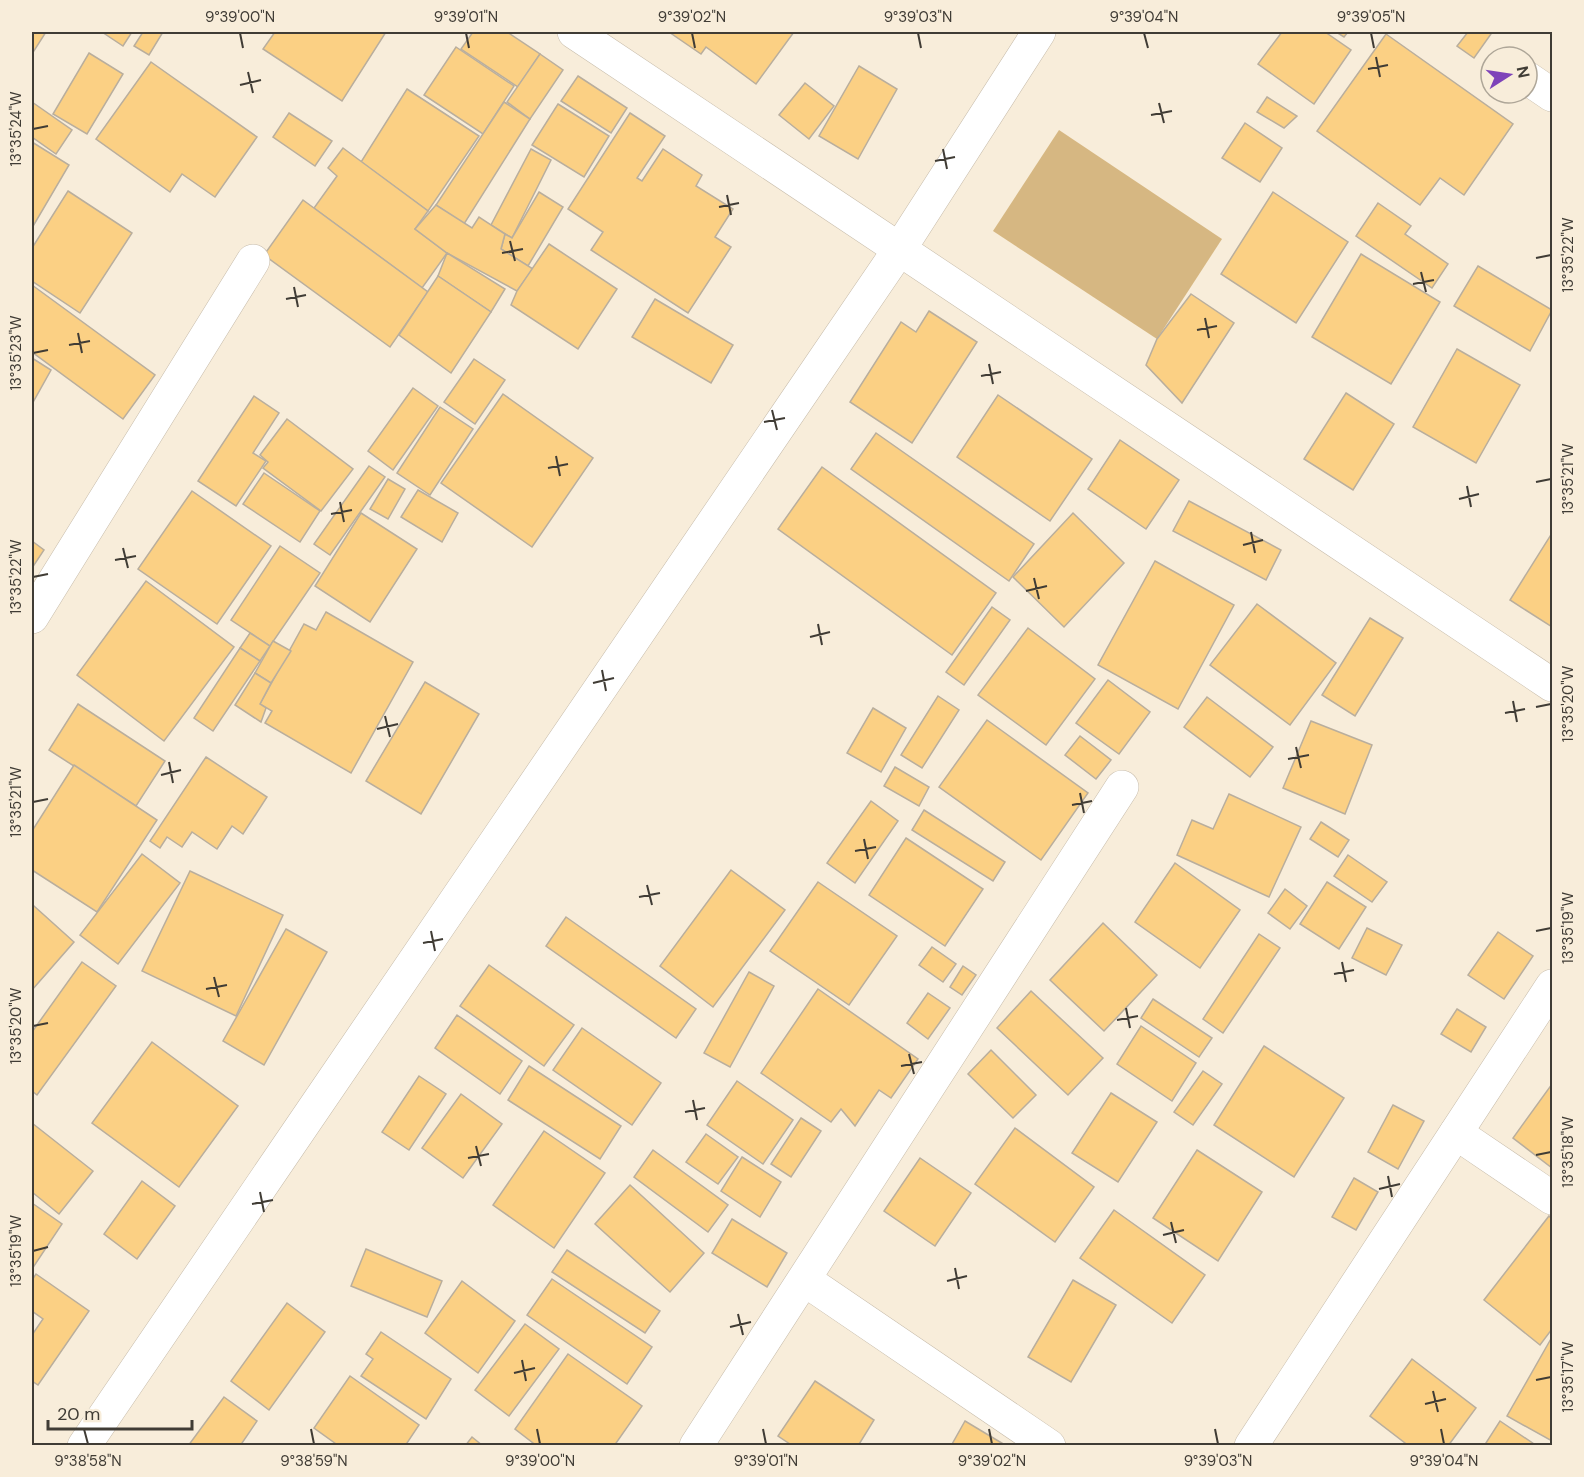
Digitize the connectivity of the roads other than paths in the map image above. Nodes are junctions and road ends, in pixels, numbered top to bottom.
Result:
1 (574, 32) edge
2 (1039, 32) edge
3 (1539, 86) edge
4 (1552, 95) edge
5 (899, 250) junction
6 (253, 261) dead end
7 (32, 617) edge
8 (1552, 685) edge
9 (1122, 787) dead end
10 (1552, 986) edge
11 (1456, 1133) junction
12 (1552, 1198) edge
13 (805, 1280) junction
14 (84, 1446) edge
15 (696, 1446) edge
16 (1049, 1446) edge
17 (1251, 1446) edge

1 - 5 street
2 - 5 street
3 - 4 street
5 - 8 street
5 - 14 street
6 - 7 street
9 - 13 street
10 - 11 street
11 - 12 street
11 - 17 street
13 - 15 street
13 - 16 street

